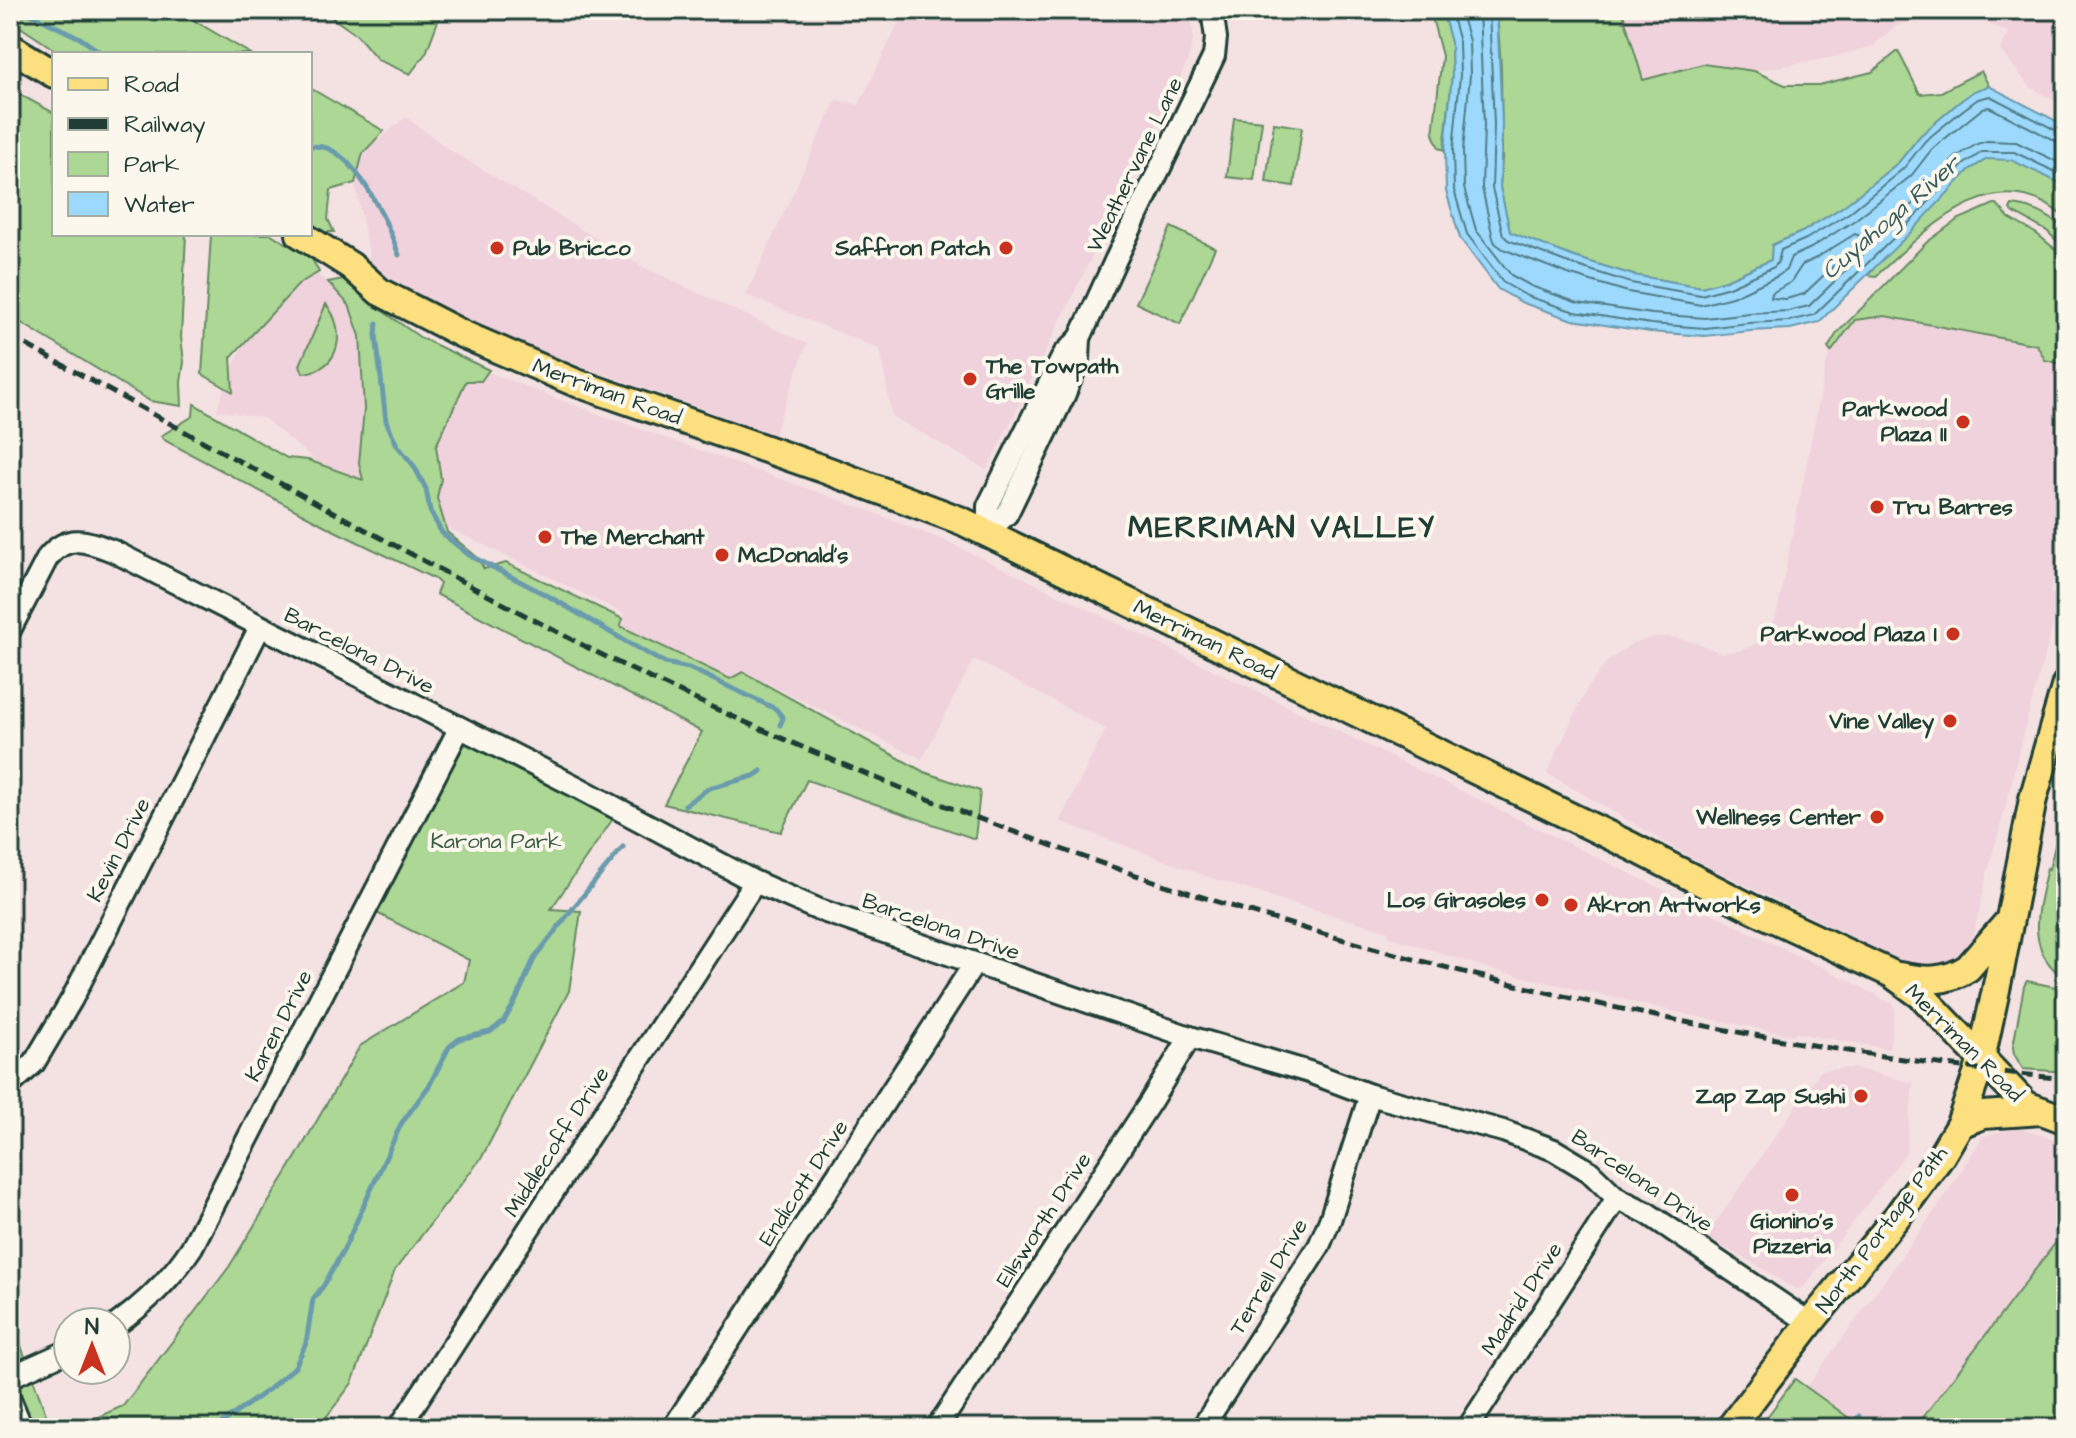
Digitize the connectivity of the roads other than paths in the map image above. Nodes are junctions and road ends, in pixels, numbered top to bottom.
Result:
1 (1212, 10) edge
2 (10, 47) edge
3 (52, 73) edge
4 (303, 236) edge
5 (988, 532) junction
6 (260, 627) junction
7 (10, 630) edge
8 (2066, 684) edge
9 (459, 729) junction
10 (755, 882) junction
11 (2010, 920) junction
12 (974, 964) junction
13 (1892, 974) junction
14 (1190, 1037) junction
15 (1981, 1059) junction
16 (10, 1085) edge
17 (1370, 1095) junction
18 (2054, 1116) edge
19 (1960, 1124) junction
20 (1617, 1198) junction
21 (132, 1313) edge
22 (1810, 1323) junction
23 (52, 1358) edge
24 (10, 1377) edge
25 (10, 1399) edge
26 (22, 1428) edge
27 (399, 1428) edge
28 (673, 1428) edge
29 (937, 1428) edge
30 (1202, 1428) edge
31 (1468, 1428) edge
32 (1730, 1428) edge

1 - 5 street, Weathervane Lane
2 - 3 main road
4 - 5 main road, Merriman Road
5 - 13 main road, Merriman Road
6 - 7 street, Barcelona Drive
6 - 9 street, Barcelona Drive
6 - 16 street, Kevin Drive
8 - 11 main road, North Portage Path
9 - 10 street, Barcelona Drive
9 - 21 street, Karen Drive
10 - 12 street, Barcelona Drive
10 - 27 street, Middlecoff Drive
11 - 13 main road
11 - 15 main road, North Portage Path
12 - 14 street, Barcelona Drive
12 - 28 street, Endicott Drive
13 - 15 main road, Merriman Road
14 - 17 street, Barcelona Drive
14 - 29 street, Ellsworth Drive
15 - 18 main road, Merriman Road
15 - 19 main road, North Portage Path
17 - 20 street, Barcelona Drive
17 - 30 street, Terrell Drive
18 - 19 main road
19 - 22 main road, North Portage Path
20 - 22 street, Barcelona Drive
20 - 31 street, Madrid Drive
22 - 32 main road, North Portage Path
23 - 24 street
25 - 26 street

